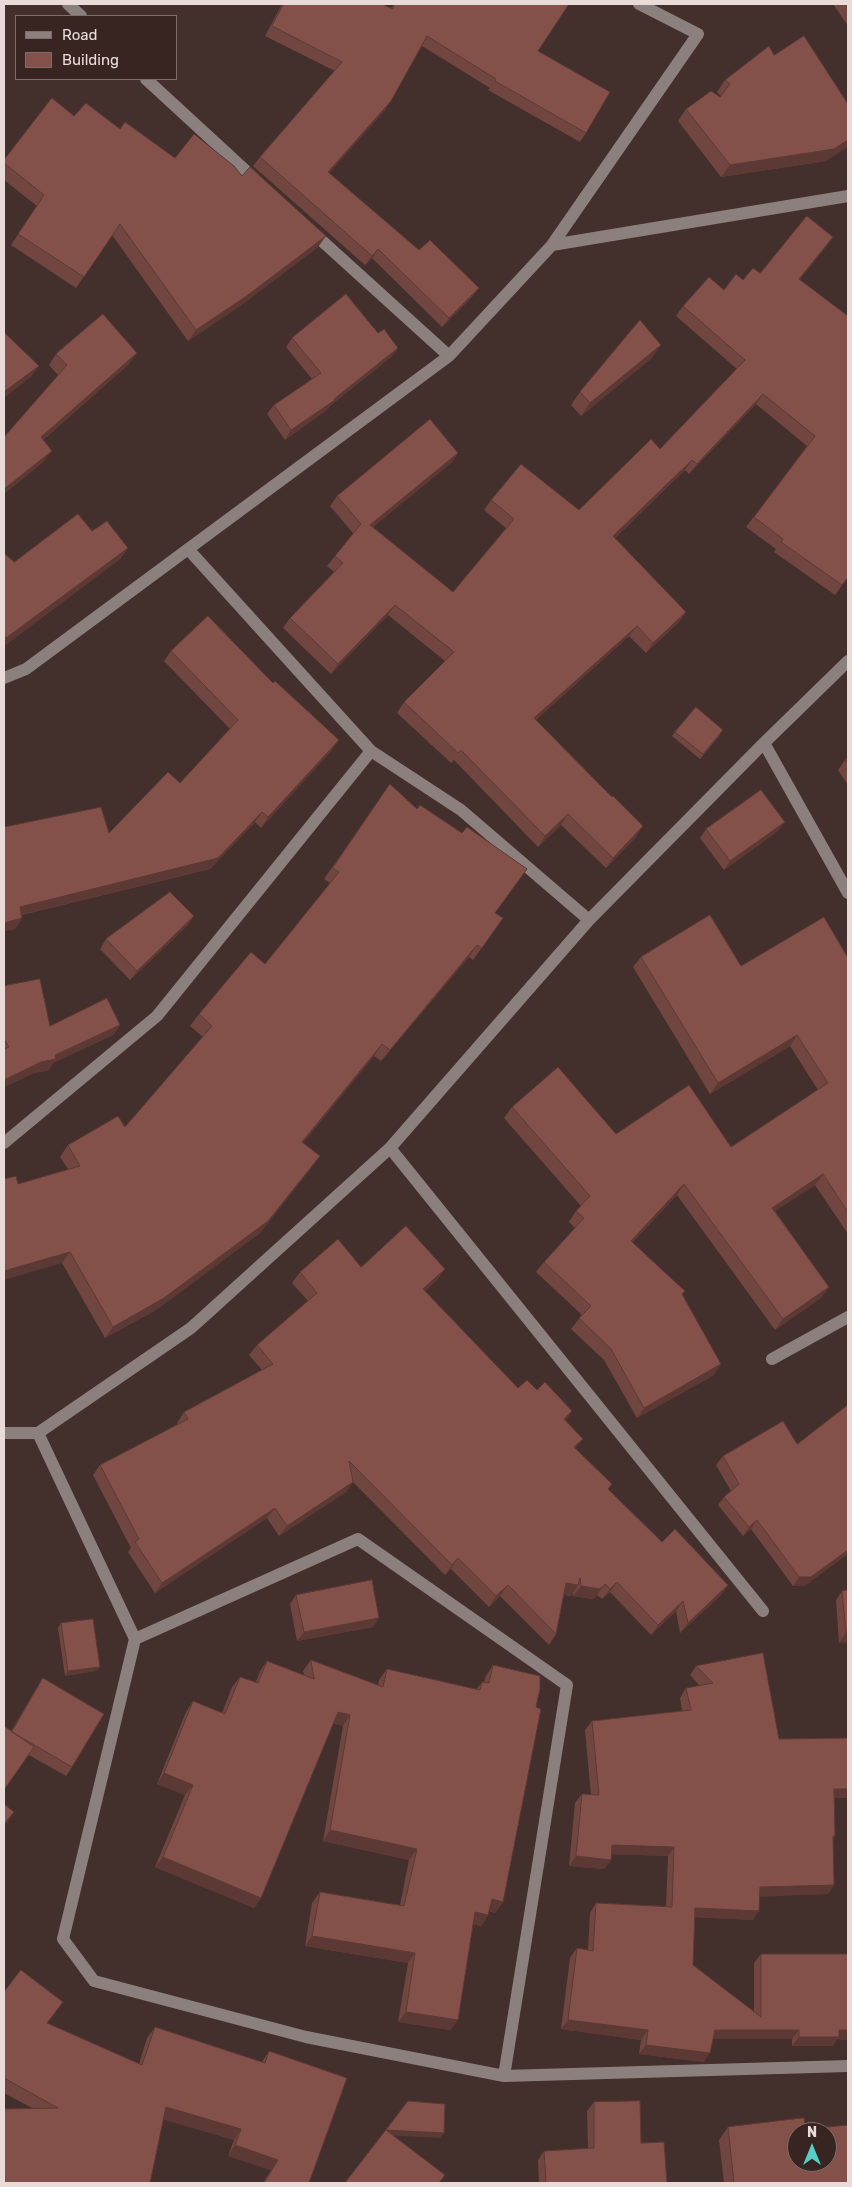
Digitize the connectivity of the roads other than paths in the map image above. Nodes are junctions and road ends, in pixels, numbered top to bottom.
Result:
1 (68, 4) edge
2 (639, 4) edge
3 (80, 15) edge
4 (147, 80) edge
5 (272, 195) edge
6 (848, 196) edge
7 (301, 222) edge
8 (552, 245) junction
9 (449, 356) junction
10 (188, 549) junction
11 (848, 661) edge
12 (4, 678) edge
13 (764, 743) junction
14 (371, 751) junction
15 (848, 894) edge
16 (589, 920) junction
17 (4, 1143) edge
18 (390, 1148) junction
19 (848, 1316) edge
20 (772, 1359) dead end
21 (4, 1433) edge
22 (38, 1434) junction
23 (763, 1611) dead end
24 (135, 1640) junction
25 (848, 2066) edge
26 (504, 2076) junction

1 - 3 street
2 - 8 street
4 - 5 street
6 - 8 street
7 - 9 street
8 - 9 street
9 - 10 street
10 - 12 street
10 - 14 street
11 - 13 street
13 - 15 street
13 - 16 street
14 - 16 street
14 - 17 street
16 - 18 street
18 - 22 street
18 - 23 street
19 - 20 street
21 - 22 street
22 - 24 street
24 - 26 street
24 - 26 street
25 - 26 street

